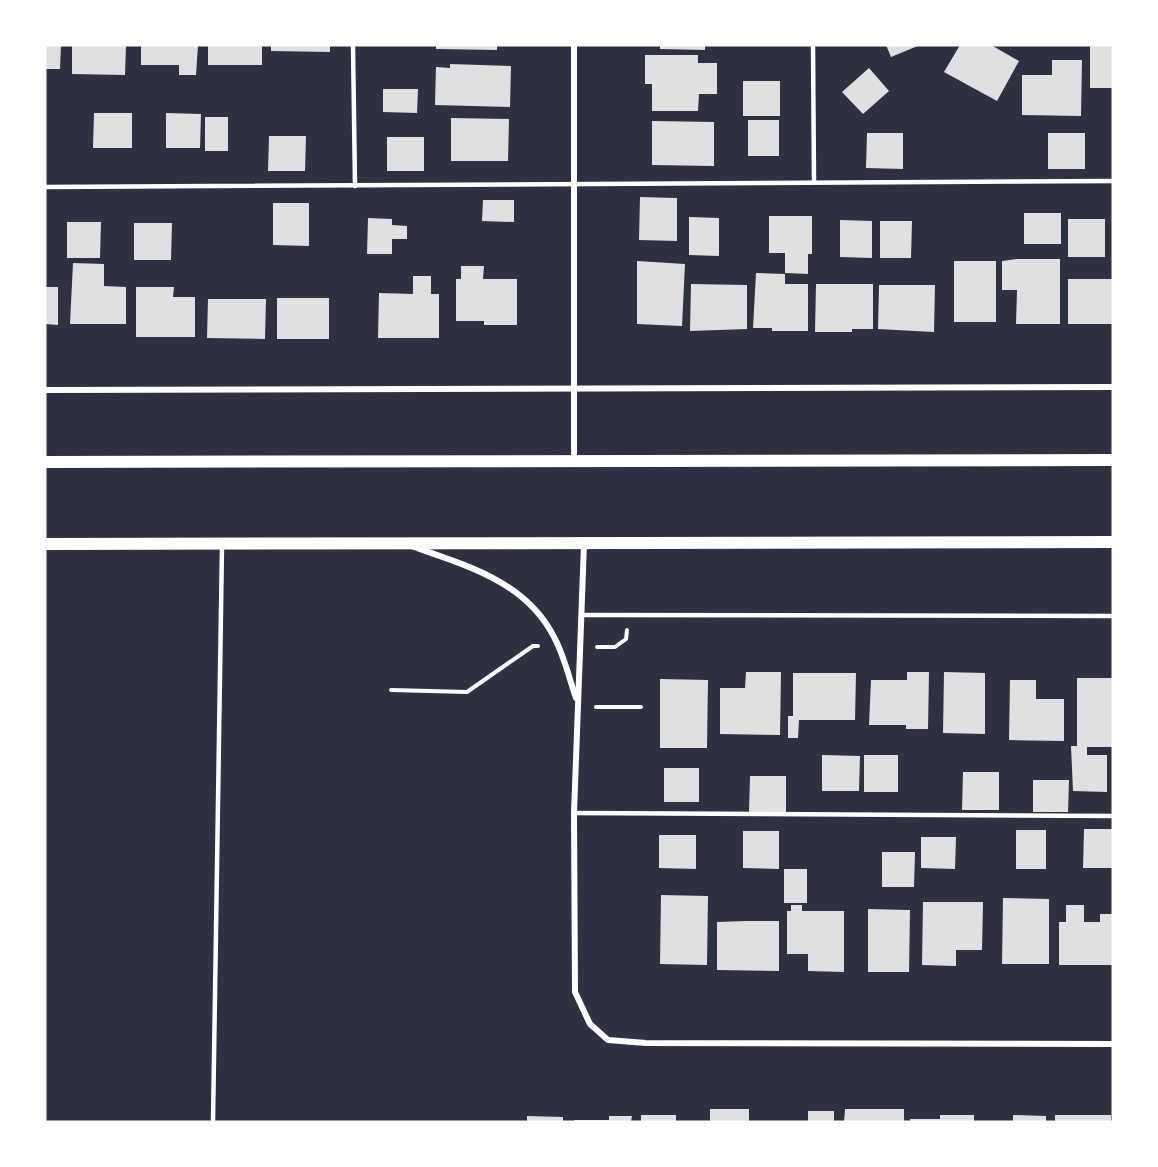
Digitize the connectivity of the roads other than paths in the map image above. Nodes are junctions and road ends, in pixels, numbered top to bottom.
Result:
1 (352, 45) edge
2 (574, 45) edge
3 (813, 45) edge
4 (1113, 181) edge
5 (814, 182) junction
6 (573, 184) junction
7 (355, 186) junction
8 (45, 187) edge
9 (1113, 387) edge
10 (574, 388) junction
11 (45, 390) edge
12 (1113, 460) edge
13 (574, 461) junction
14 (45, 462) edge
15 (1113, 542) edge
16 (222, 543) junction
17 (403, 543) junction
18 (584, 543) junction
19 (45, 544) edge
20 (580, 615) junction
21 (1113, 616) edge
22 (578, 705) junction
23 (574, 813) junction
24 (1113, 816) edge
25 (1113, 1044) edge
26 (213, 1122) edge

1 - 7 lane
2 - 6 street
3 - 5 lane
4 - 5 lane
5 - 6 lane
6 - 7 lane
6 - 10 street
7 - 8 lane
9 - 10 street
10 - 11 street
10 - 13 street
12 - 13 main road
13 - 14 main road
15 - 18 main road
16 - 17 main road
16 - 19 main road
16 - 26 lane
17 - 18 main road
17 - 22 street
18 - 20 street
20 - 21 lane
20 - 22 street
22 - 23 street
23 - 24 lane
23 - 25 street

